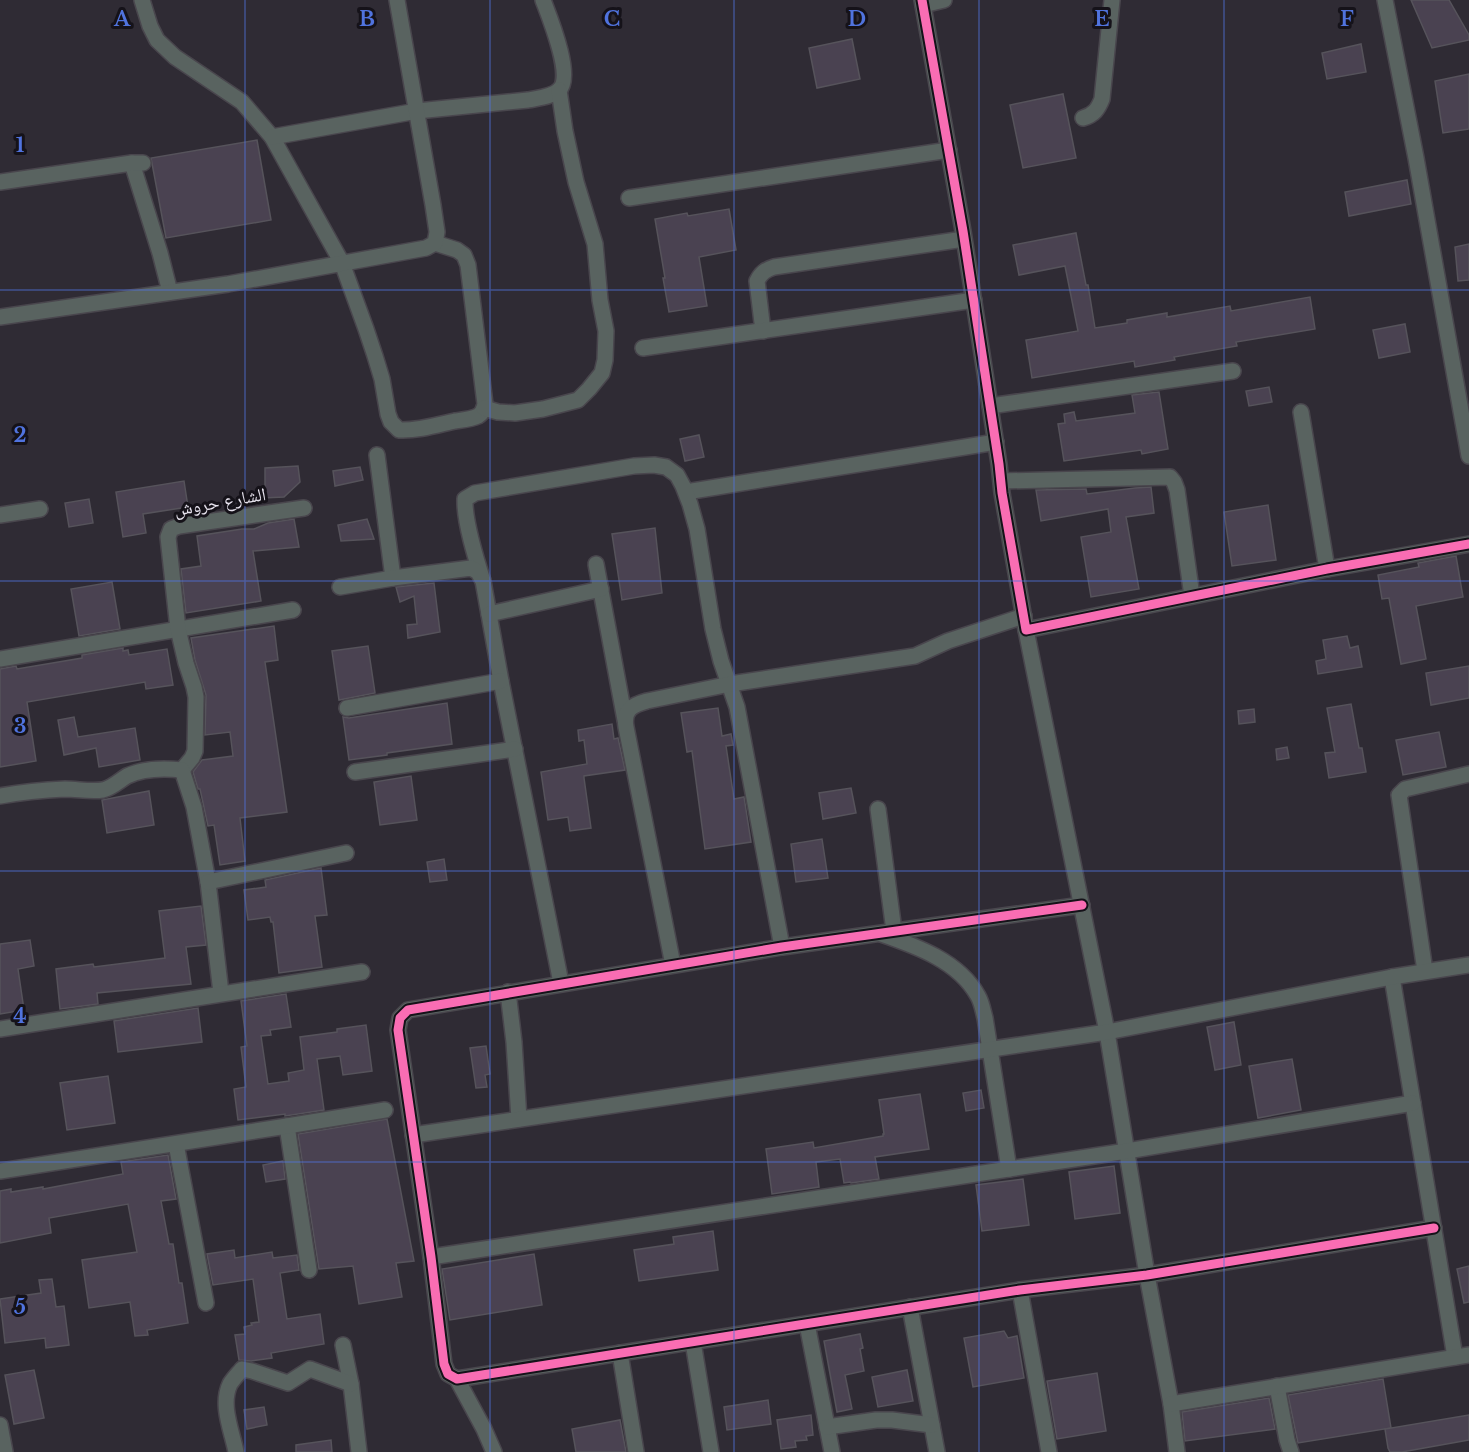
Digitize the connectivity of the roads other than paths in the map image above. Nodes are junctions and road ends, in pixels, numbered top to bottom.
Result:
1 (142, 0) edge
2 (397, 0) edge
3 (543, 0) edge
4 (944, 0) edge
5 (1112, 0) edge
6 (1385, 0) edge
7 (923, 2) edge
8 (560, 90) junction
9 (417, 111) junction
10 (1083, 118) dead end
11 (272, 137) junction
12 (949, 150) junction
13 (0, 182) edge
14 (629, 198) dead end
15 (964, 239) junction
16 (435, 243) junction
17 (342, 263) junction
18 (170, 292) junction
19 (974, 300) junction
20 (0, 316) edge
21 (763, 331) junction
22 (643, 348) dead end
23 (1233, 371) dead end
24 (990, 406) junction
25 (484, 408) junction
26 (1301, 412) dead end
27 (996, 442) junction
28 (377, 455) dead end
29 (1469, 456) edge
30 (1001, 481) junction
31 (686, 492) junction
32 (304, 508) dead end
33 (40, 509) dead end
34 (0, 515) edge
35 (1469, 544) edge
36 (596, 564) dead end
37 (1327, 569) junction
38 (393, 578) junction
39 (483, 581) junction
40 (340, 586) dead end
41 (601, 589) junction
42 (1192, 596) junction
43 (293, 610) dead end
44 (489, 614) junction
45 (1025, 623) junction
46 (178, 629) junction
47 (0, 659) edge
48 (501, 681) junction
49 (730, 684) junction
50 (347, 708) dead end
51 (625, 720) junction
52 (515, 749) junction
53 (182, 770) junction
54 (354, 772) dead end
55 (1469, 774) edge
56 (0, 796) edge
57 (878, 809) dead end
58 (346, 853) dead end
59 (208, 882) junction
60 (1082, 905) junction
61 (894, 931) junction
62 (878, 933) junction
63 (782, 947) junction
64 (673, 965) junction
65 (1469, 965) edge
66 (1425, 971) junction
67 (362, 972) dead end
68 (1392, 977) junction
69 (561, 983) junction
70 (508, 992) junction
71 (221, 993) junction
72 (0, 1029) edge
73 (1107, 1032) junction
74 (991, 1049) junction
75 (1413, 1103) junction
76 (385, 1110) dead end
77 (519, 1119) junction
78 (287, 1126) junction
79 (413, 1135) junction
80 (176, 1144) junction
81 (1127, 1151) junction
82 (1009, 1169) junction
83 (0, 1171) edge
84 (1434, 1228) junction
85 (431, 1257) junction
86 (309, 1270) dead end
87 (1147, 1275) junction
88 (1020, 1290) junction
89 (206, 1303) dead end
90 (910, 1307) junction
91 (807, 1324) junction
92 (693, 1342) junction
93 (343, 1345) dead end
94 (620, 1353) junction
95 (1462, 1356) edge
96 (457, 1379) junction
97 (351, 1384) junction
98 (1277, 1386) junction
99 (1171, 1404) junction
100 (0, 1425) edge
101 (932, 1425) junction
102 (827, 1427) junction
103 (236, 1450) edge
104 (5, 1452) edge
105 (359, 1452) edge
106 (494, 1452) edge
107 (636, 1452) edge
108 (711, 1452) edge
109 (832, 1452) edge
110 (937, 1452) edge
111 (1049, 1452) edge
112 (1177, 1452) edge
113 (1291, 1452) edge

1 - 11 street
2 - 9 street
3 - 8 street
4 - 7 street
5 - 10 street
6 - 29 street
7 - 12 street
8 - 9 street
8 - 25 street
9 - 11 street
9 - 16 street
11 - 17 street
12 - 14 street
12 - 15 street
13 - 18 street
15 - 19 street
15 - 21 street
16 - 17 street
16 - 25 street
17 - 18 street
17 - 25 street
18 - 20 street
19 - 21 street
19 - 24 street
21 - 22 street
23 - 24 street
24 - 27 street
26 - 37 street
27 - 30 street
27 - 31 street
28 - 38 street
30 - 42 street
30 - 45 street
31 - 39 street
31 - 49 street
32 - 46 street, الشارع حروش
33 - 34 street
35 - 37 street
36 - 41 street
37 - 42 street
38 - 39 street
38 - 40 street
39 - 44 street
41 - 44 street
41 - 51 street
42 - 45 street
43 - 46 street
44 - 48 street
45 - 49 street
45 - 60 street
46 - 47 street
46 - 53 street
48 - 50 street
48 - 52 street
49 - 51 street
49 - 63 street
51 - 64 street
52 - 54 street
52 - 69 street
53 - 56 street
53 - 59 street
55 - 66 street
57 - 61 street
58 - 59 street
59 - 71 street
60 - 61 street
60 - 73 street
61 - 62 street
62 - 63 street
62 - 74 street
63 - 64 street
64 - 69 street
65 - 66 street
66 - 68 street
67 - 71 street
68 - 73 street
68 - 75 street
69 - 70 street
70 - 77 street
70 - 79 street
71 - 72 street
73 - 74 street
73 - 81 street
74 - 77 street
74 - 82 street
75 - 81 street
75 - 84 street
76 - 78 street
77 - 79 street
78 - 80 street
78 - 86 street
79 - 85 street
80 - 83 street
80 - 89 street
81 - 82 street
81 - 87 street
82 - 85 street
84 - 87 street
84 - 95 street
85 - 96 street
87 - 88 street
87 - 99 street
88 - 90 street
88 - 111 street
90 - 91 street
90 - 101 street
91 - 92 street
91 - 102 street
92 - 94 street
92 - 108 street
93 - 97 street
94 - 96 street
94 - 107 street
95 - 98 street
96 - 106 street
97 - 103 street
97 - 105 street
98 - 99 street
98 - 113 street
99 - 112 street
100 - 104 street
101 - 102 street
101 - 110 street
102 - 109 street

